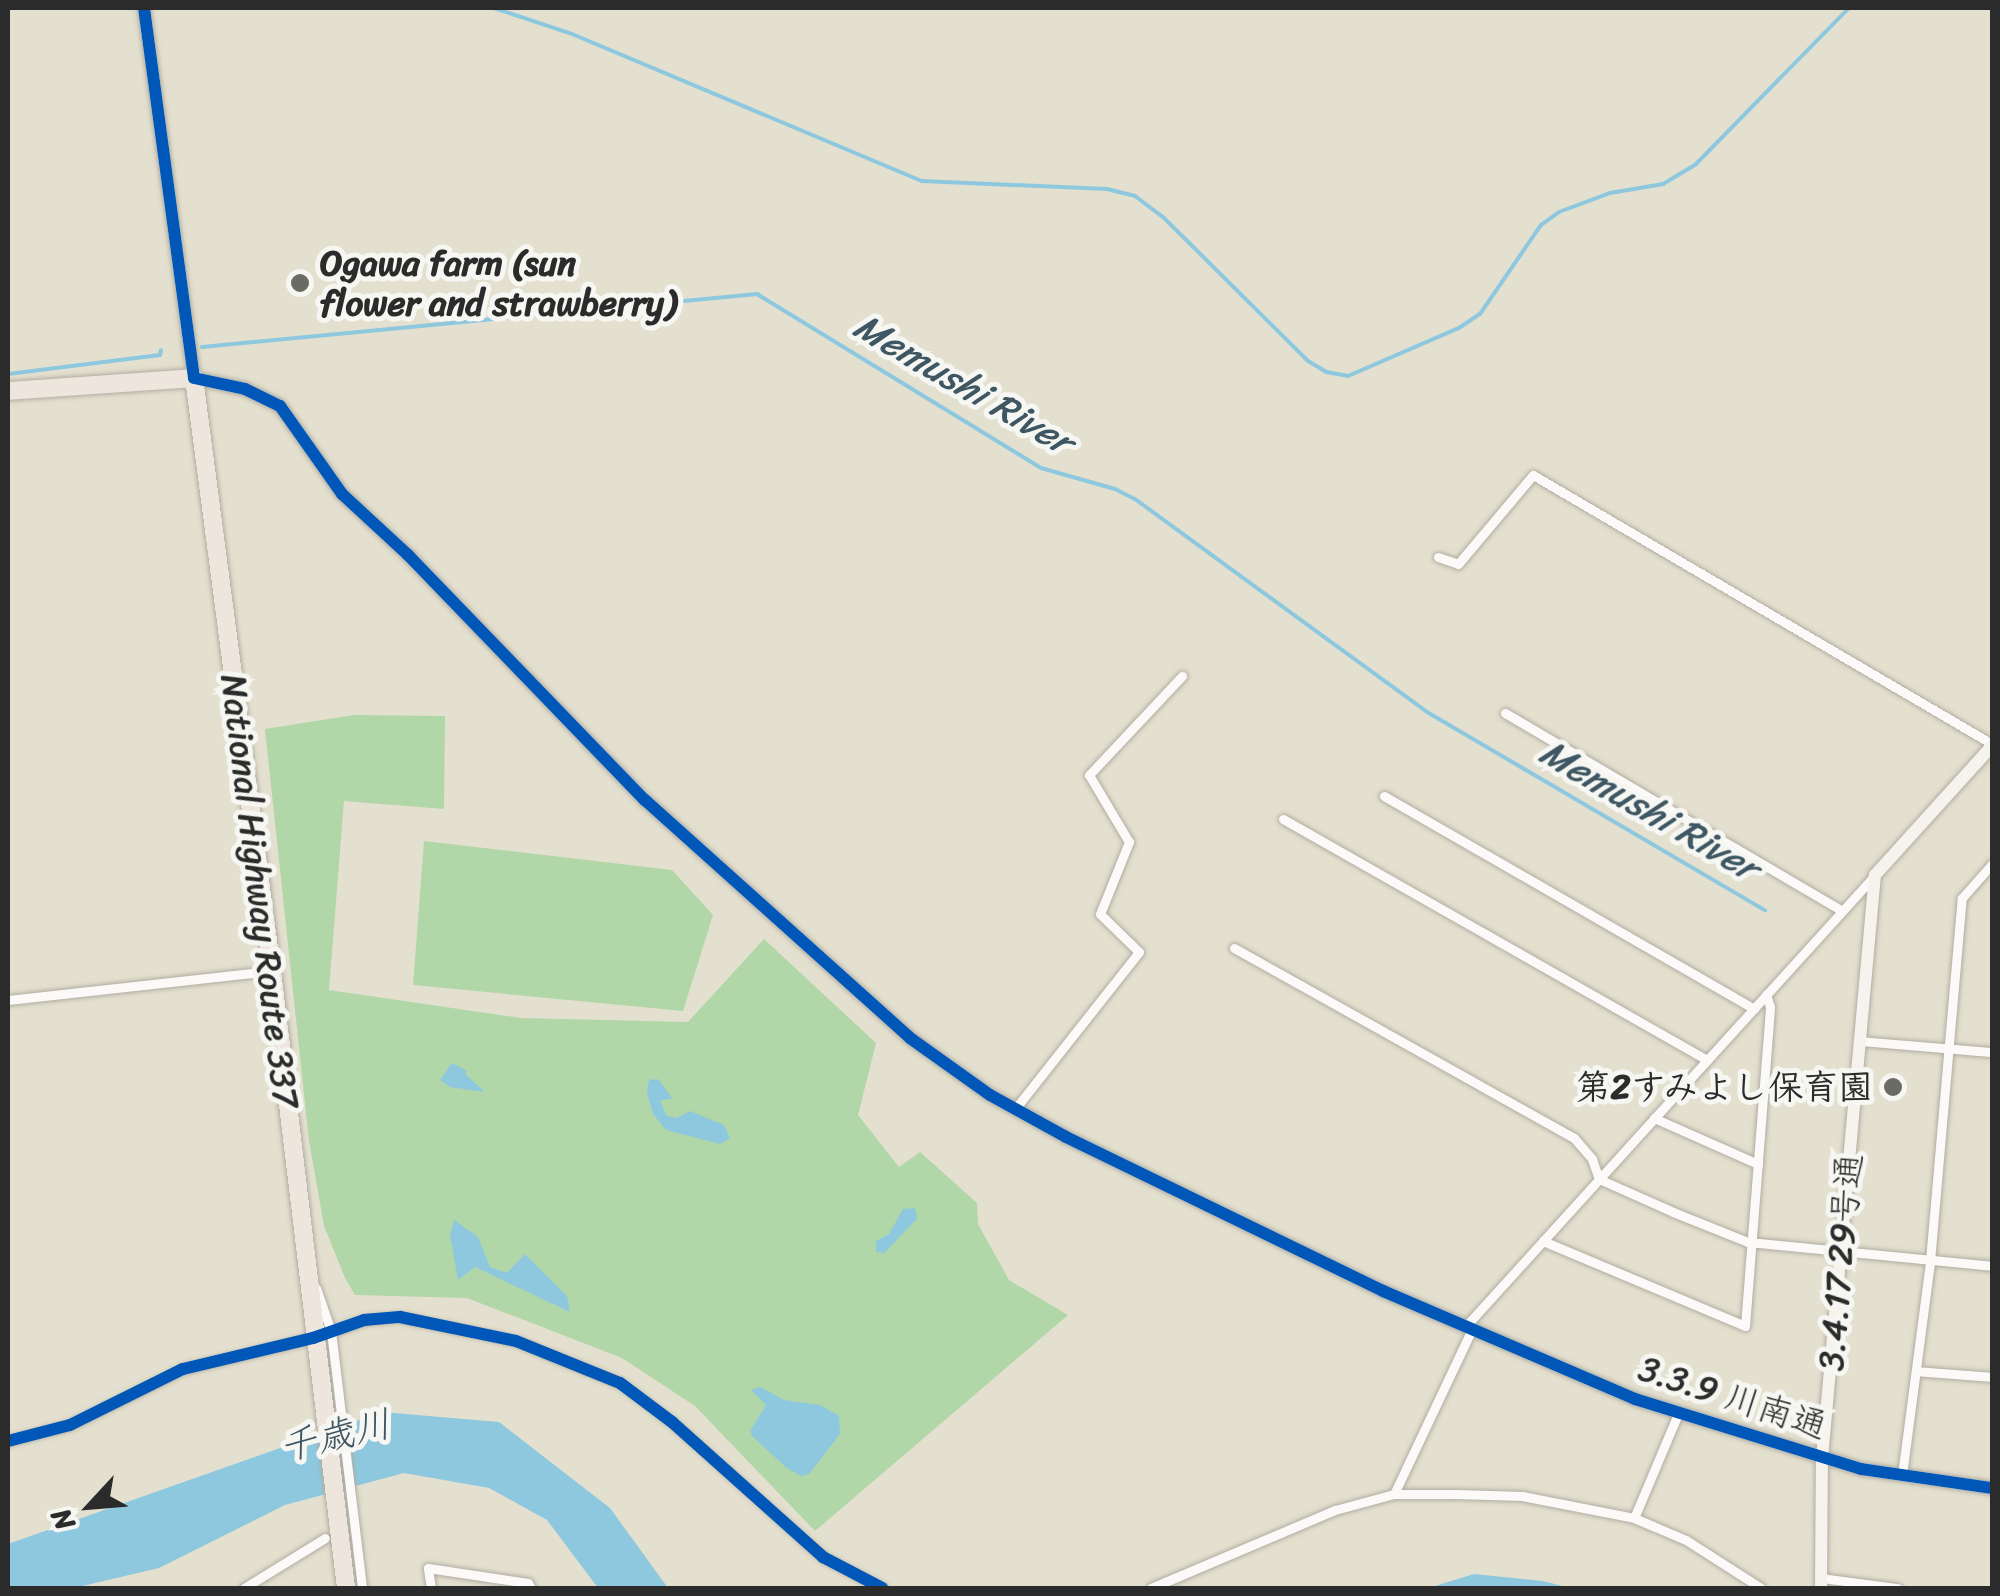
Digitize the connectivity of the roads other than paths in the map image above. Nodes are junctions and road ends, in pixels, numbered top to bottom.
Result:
1 (144, 8) edge
2 (194, 378) junction
3 (8, 392) edge
4 (1438, 556) dead end
5 (1182, 676) dead end
6 (1506, 713) dead end
7 (1992, 745) edge
8 (1384, 796) dead end
9 (1283, 819) dead end
10 (1992, 864) edge
11 (1875, 875) junction
12 (1842, 912) junction
13 (1234, 948) dead end
14 (272, 972) junction
15 (1766, 995) junction
16 (8, 1000) edge
17 (1754, 1009) junction
18 (1860, 1041) junction
19 (1948, 1048) junction
20 (1992, 1052) edge
21 (1707, 1060) junction
22 (1015, 1109) junction
23 (1654, 1118) junction
24 (1758, 1164) junction
25 (1599, 1179) junction
26 (1543, 1241) junction
27 (1752, 1242) junction
28 (302, 1247) junction
29 (1841, 1254) junction
30 (1930, 1261) junction
31 (1992, 1266) edge
32 (1469, 1328) junction
33 (331, 1331) junction
34 (313, 1338) junction
35 (1916, 1371) junction
36 (1992, 1377) edge
37 (327, 1380) junction
38 (1678, 1414) junction
39 (8, 1441) edge
40 (1822, 1458) junction
41 (1902, 1475) junction
42 (1992, 1488) edge
43 (1394, 1494) junction
44 (1634, 1518) junction
45 (325, 1538) dead end
46 (349, 1553) junction
47 (1821, 1583) edge
48 (244, 1588) edge
49 (346, 1588) edge
50 (362, 1588) edge
51 (431, 1588) edge
52 (531, 1588) edge
53 (882, 1588) edge
54 (1151, 1588) edge
55 (1761, 1588) edge
56 (1898, 1588) edge

1 - 2 street
2 - 3 highway
2 - 14 highway, National Highway Route 337
2 - 22 street, 3.3.9 川南通
4 - 7 street
5 - 22 street
6 - 12 street
7 - 11 street
8 - 17 street
9 - 21 street
10 - 19 street
11 - 12 street
11 - 18 street, 3.4.17 29号通
12 - 15 street
13 - 25 street
14 - 16 street
14 - 28 highway, National Highway Route 337
15 - 17 street
15 - 24 street
17 - 21 street
18 - 19 street
18 - 29 street, 3.4.17 29号通
19 - 20 street
19 - 30 street
21 - 23 street
22 - 32 street, 3.3.9 川南通
23 - 24 street
23 - 25 street
24 - 27 street
25 - 26 street
25 - 27 street
26 - 27 street
26 - 32 street
27 - 29 street
28 - 33 street
28 - 34 highway, National Highway Route 337
29 - 30 street
29 - 40 street, 3.4.17 29号通
30 - 31 street
30 - 35 street
32 - 38 street, 3.3.9 川南通
32 - 43 street
33 - 34 street
33 - 37 street
33 - 53 street
34 - 37 highway, National Highway Route 337
34 - 39 street
35 - 36 street
35 - 41 street
37 - 46 highway, National Highway Route 337
38 - 40 street, 3.3.9 川南通
38 - 44 street
40 - 41 street, 3.3.9 川南通
40 - 47 street, 3.4.17 29号通
41 - 42 street, 3.3.9 川南通
43 - 44 street
43 - 54 street
44 - 55 street
45 - 48 street
46 - 49 highway, National Highway Route 337
46 - 50 street
47 - 56 street
51 - 52 street

